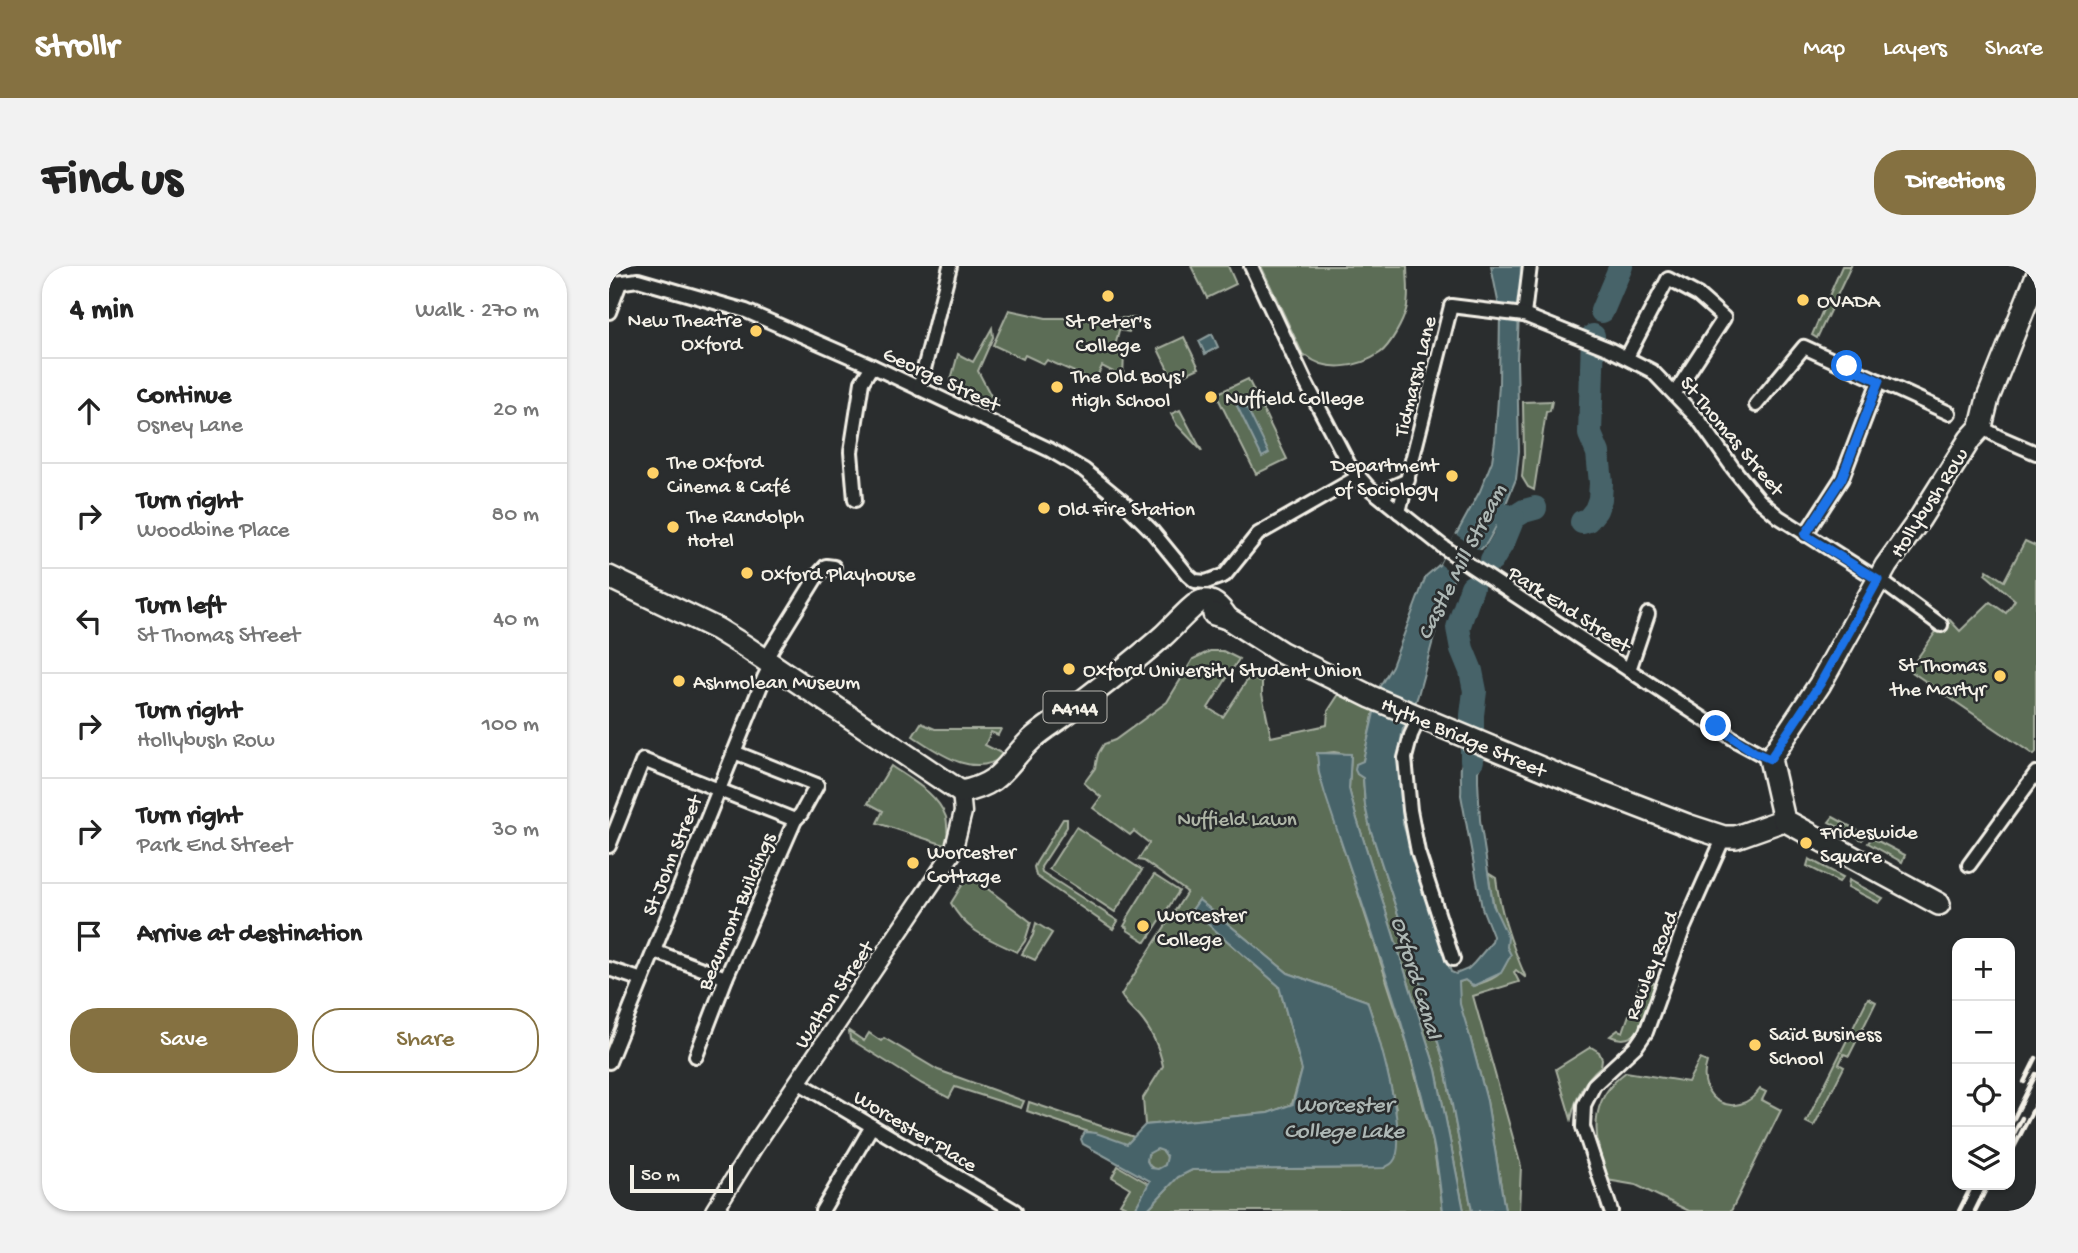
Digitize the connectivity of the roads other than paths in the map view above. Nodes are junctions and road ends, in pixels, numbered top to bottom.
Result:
1 (950, 266) edge
2 (1251, 266) edge
3 (1529, 266) edge
4 (2036, 278) edge
5 (614, 284) edge
6 (609, 312) edge
7 (1522, 315) junction
8 (1627, 357) junction
9 (872, 366) junction
10 (1879, 381) junction
11 (919, 389) junction
12 (1675, 393) junction
13 (1756, 405) dead end
14 (1949, 413) dead end
15 (1981, 427) junction
16 (2036, 453) edge
17 (1358, 477) junction
18 (1408, 480) junction
19 (1383, 499) junction
20 (855, 500) dead end
21 (1399, 512) junction
22 (1805, 535) junction
23 (834, 567) dead end
24 (609, 577) edge
25 (1878, 580) junction
26 (1648, 614) dead end
27 (1941, 625) dead end
28 (768, 662) junction
29 (1629, 670) junction
30 (1418, 717) junction
31 (734, 752) junction
32 (1770, 759) junction
33 (2036, 773) edge
34 (718, 789) junction
35 (961, 792) junction
36 (795, 820) junction
37 (1784, 820) junction
38 (1717, 835) junction
39 (609, 846) edge
40 (1969, 865) dead end
41 (1940, 904) dead end
42 (654, 951) junction
43 (1453, 959) dead end
44 (609, 969) edge
45 (726, 978) junction
46 (642, 980) junction
47 (696, 1056) dead end
48 (609, 1062) edge
49 (798, 1082) junction
50 (872, 1126) junction
51 (714, 1211) edge
52 (822, 1211) edge
53 (1015, 1211) edge
54 (1611, 1211) edge

1 - 11 street
2 - 17 street, Park End Street
3 - 7 street
4 - 15 main road
5 - 6 street
5 - 9 street, George Street
7 - 8 street, St Thomas Street
7 - 18 street, Tidmarsh Lane
8 - 12 street, St Thomas Street
8 - 12 street
9 - 11 street, George Street
9 - 20 street
10 - 13 street
10 - 14 street
10 - 22 street
11 - 17 street, George Street
12 - 22 street, St Thomas Street
15 - 16 street
15 - 25 main road, Hollybush Row
17 - 19 street, Park End Street
18 - 19 street
18 - 21 street, Tidmarsh Lane
19 - 21 street, Park End Street
21 - 29 street, Park End Street
22 - 25 street, St Thomas Street
23 - 28 street, St John Street
24 - 28 main road
25 - 27 street, St Thomas Street
25 - 32 main road, Hollybush Row
26 - 29 street
28 - 31 street, St John Street
28 - 35 main road
29 - 32 street, Park End Street
30 - 35 main road, Hythe Bridge Street / A4144
30 - 38 main road, Hythe Bridge Street / A4144
30 - 43 street
31 - 34 street, St John Street
31 - 36 street
32 - 37 main road
33 - 40 street
34 - 36 street, Beaumont Buildings
34 - 39 street, Beaumont Buildings
34 - 42 street, St John Street
35 - 49 street, Walton Street
36 - 45 street, Beaumont Buildings
37 - 38 main road
37 - 41 main road
38 - 54 street, Rewley Road
42 - 45 street
42 - 46 street, St John Street
44 - 46 street
45 - 47 street, Beaumont Buildings
46 - 48 street, St John Street
49 - 50 street, Worcester Place
49 - 51 street, Walton Street
50 - 52 street
50 - 53 street, Worcester Place

